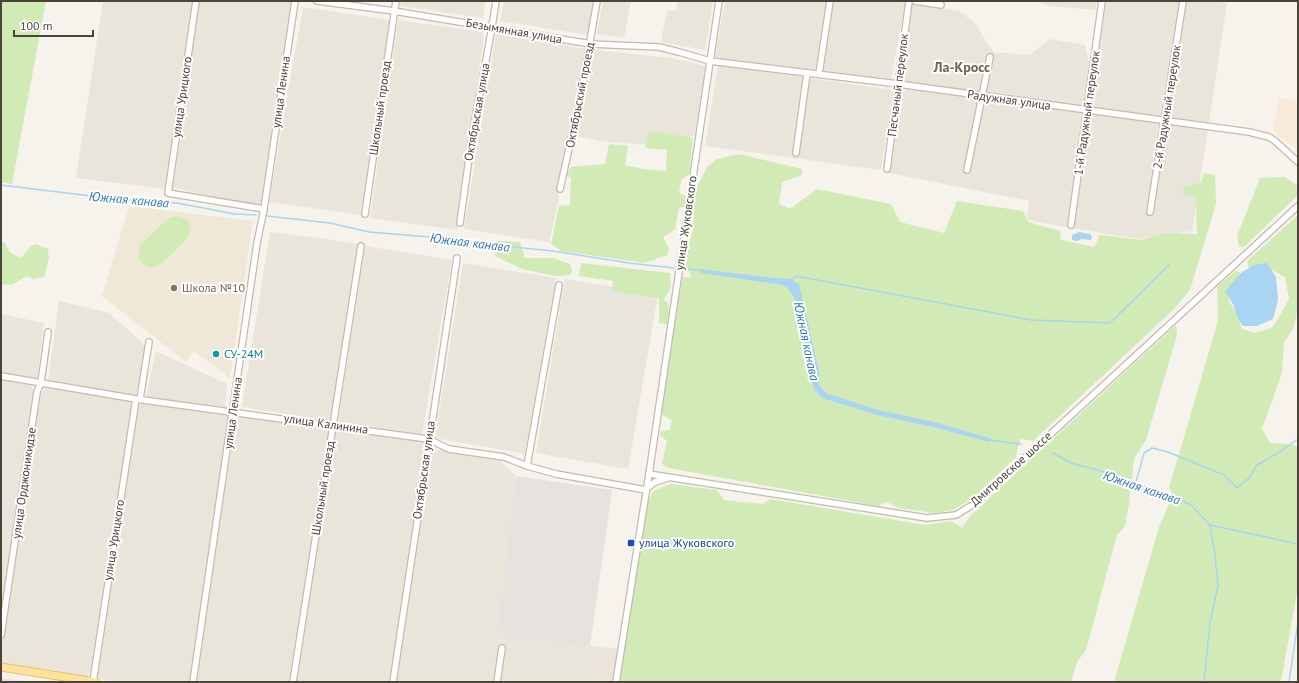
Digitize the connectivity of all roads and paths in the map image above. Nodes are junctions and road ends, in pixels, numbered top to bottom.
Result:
1 (196, 1) edge
2 (295, 1) edge
3 (317, 1) edge
4 (396, 1) edge
5 (496, 1) edge
6 (597, 1) edge
7 (719, 1) edge
8 (830, 1) edge
9 (909, 1) edge
10 (915, 1) edge
11 (1102, 1) edge
12 (1183, 1) edge
13 (941, 5) dead end
14 (394, 11) junction
15 (492, 28) junction
16 (591, 44) junction
17 (990, 57) dead end
18 (710, 61) junction
19 (807, 73) junction
20 (819, 74) junction
21 (898, 84) junction
22 (983, 97) junction
23 (1087, 111) junction
24 (1165, 121) junction
25 (796, 153) dead end
26 (1298, 162) edge
27 (887, 169) dead end
28 (967, 170) dead end
29 (560, 189) dead end
30 (1298, 206) edge
31 (264, 209) junction
32 (1150, 212) dead end
33 (365, 214) dead end
34 (460, 223) dead end
35 (1071, 225) dead end
36 (361, 246) dead end
37 (457, 258) dead end
38 (559, 285) dead end
39 (48, 332) dead end
40 (149, 342) dead end
41 (1, 376) edge
42 (41, 383) junction
43 (138, 399) junction
44 (233, 411) junction
45 (333, 425) junction
46 (428, 439) junction
47 (527, 466) junction
48 (649, 474) junction
49 (670, 477) junction
50 (646, 490) junction
51 (1, 635) edge
52 (502, 648) dead end
53 (1, 667) edge
54 (93, 682) edge
55 (96, 682) edge
56 (193, 682) edge
57 (293, 682) edge
58 (393, 682) edge
59 (497, 682) edge
60 (616, 682) edge

1 - 31 street, улица Урицкого
2 - 31 street, улица Ленина
3 - 14 street, Безымянная улица
4 - 14 street, Школьный проезд
5 - 15 street, Октябрьская улица
6 - 16 street, Октябрьский проезд
7 - 18 street, улица Жуковского
8 - 20 street
9 - 21 street, Песчаный переулок
10 - 13 street
11 - 23 street, 1-й Радужный переулок
12 - 24 street, 2-й Радужный переулок
14 - 15 street, Безымянная улица
14 - 33 street, Школьный проезд
15 - 16 street, Безымянная улица
15 - 34 street, Октябрьская улица
16 - 18 street, Безымянная улица
16 - 29 street, Октябрьский проезд
17 - 22 street
18 - 19 street, Радужная улица
18 - 48 street, улица Жуковского
19 - 20 street, Радужная улица
19 - 25 street
20 - 21 street, Радужная улица
21 - 22 street, Радужная улица
21 - 27 street, Песчаный переулок
22 - 23 street, Радужная улица
22 - 28 street
23 - 24 street, Радужная улица
23 - 35 street, 1-й Радужный переулок
24 - 26 street, Радужная улица
24 - 32 street, 2-й Радужный переулок
30 - 49 street, Дмитровское шоссе
31 - 44 street, улица Ленина
36 - 45 street, Школьный проезд
37 - 46 street, Октябрьская улица
38 - 47 street
39 - 42 street, улица Орджоникидзе
40 - 43 street, улица Урицкого
41 - 42 street, улица Калинина
42 - 43 street, улица Калинина
42 - 51 street, улица Орджоникидзе
43 - 44 street, улица Калинина
43 - 54 street, улица Урицкого
44 - 45 street, улица Калинина
44 - 56 street, улица Ленина
45 - 46 street, улица Калинина
45 - 57 street, Школьный проезд
46 - 47 street, улица Калинина
46 - 58 street, Октябрьская улица
47 - 50 street, улица Калинина
48 - 49 street, Дмитровское шоссе
48 - 50 street, улица Жуковского
49 - 50 street
50 - 60 street, улица Жуковского
52 - 59 street
53 - 54 main road
54 - 55 main road

